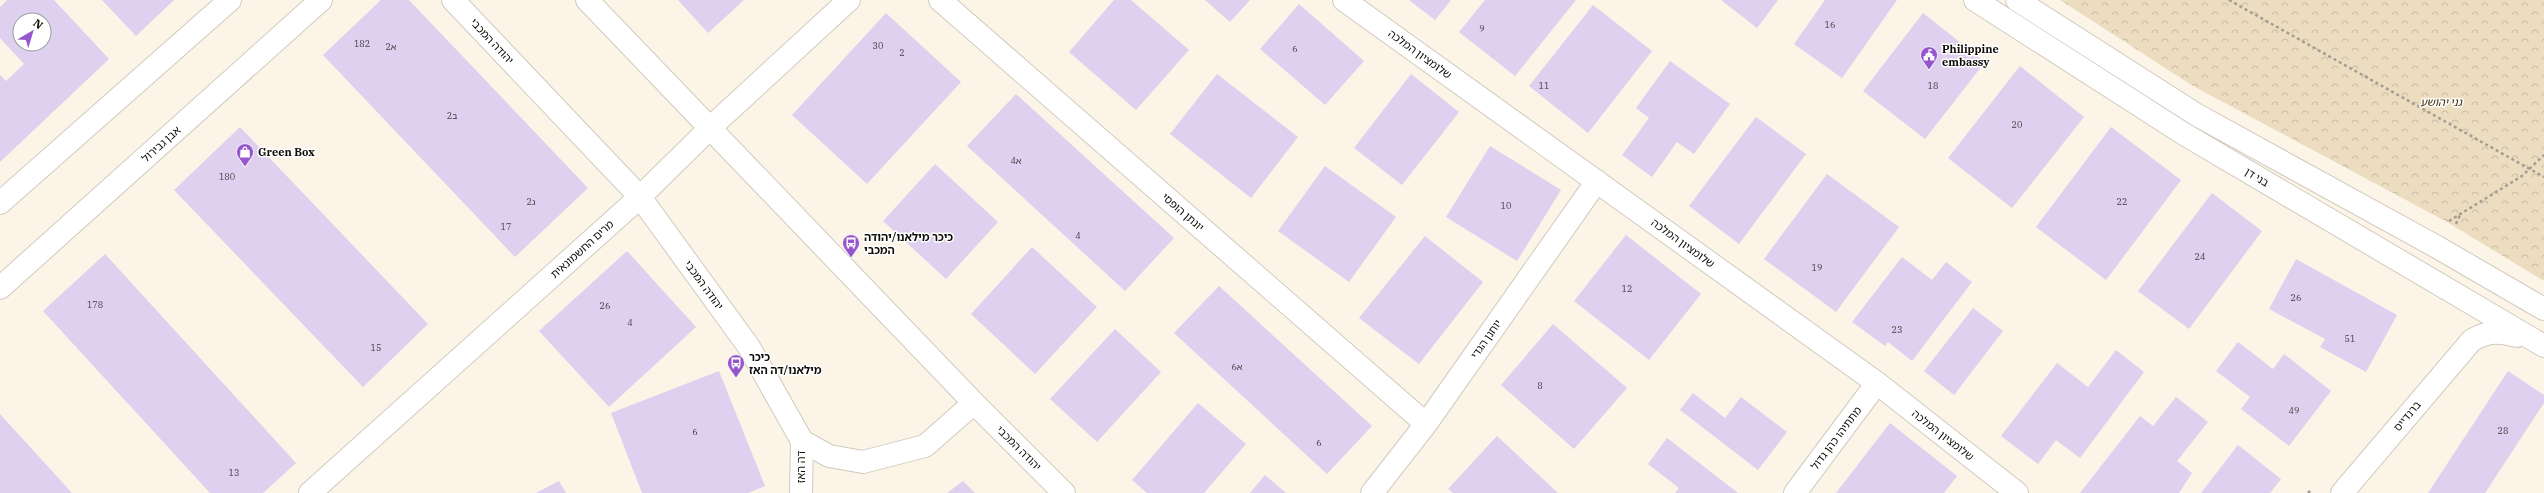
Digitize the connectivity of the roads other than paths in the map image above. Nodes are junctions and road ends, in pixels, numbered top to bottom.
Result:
1 (230, 0) edge
2 (321, 0) edge
3 (453, 0) edge
4 (587, 0) edge
5 (849, 0) edge
6 (940, 0) edge
7 (1344, 0) edge
8 (1975, 0) edge
9 (2017, 0) edge
10 (711, 127) junction
11 (1597, 181) junction
12 (640, 197) junction
13 (0, 203) edge
14 (2446, 252) junction
15 (0, 288) edge
16 (2478, 308) junction
17 (2544, 309) edge
18 (2472, 340) junction
19 (2538, 343) edge
20 (1877, 383) junction
21 (974, 403) junction
22 (1426, 424) junction
23 (802, 441) junction
24 (316, 491) edge
25 (801, 493) edge
26 (1064, 493) edge
27 (1372, 493) edge
28 (1795, 493) edge
29 (2017, 493) edge
30 (2342, 493) edge

1 - 13 street
2 - 15 street, אבן גבירול
3 - 12 street, יהודה המכבי
4 - 10 street, יהודה המכבי
5 - 10 street, מרים החשמונאית
6 - 22 street, יונתן הופסי
7 - 11 street, שלומציון המלכה
8 - 16 street, בני דן
9 - 14 street
10 - 12 street, מרים החשמונאית
10 - 21 street, יהודה המכבי
11 - 20 street, שלומציון המלכה
11 - 22 street, יוחנן הגדי
12 - 23 street, יהודה המכבי
12 - 24 street, מרים החשמונאית
14 - 16 street, ברנדייס
14 - 17 street
16 - 18 street, ברנדייס
16 - 19 street, בני דן
18 - 19 street, ברנדייס
18 - 30 street, ברנדייס
20 - 28 street, מתתיהו כהן גדול
20 - 29 street, שלומציון המלכה
21 - 23 street
21 - 26 street, יהודה המכבי
22 - 27 street, יוחנן הגדי
23 - 25 street, דה האז

